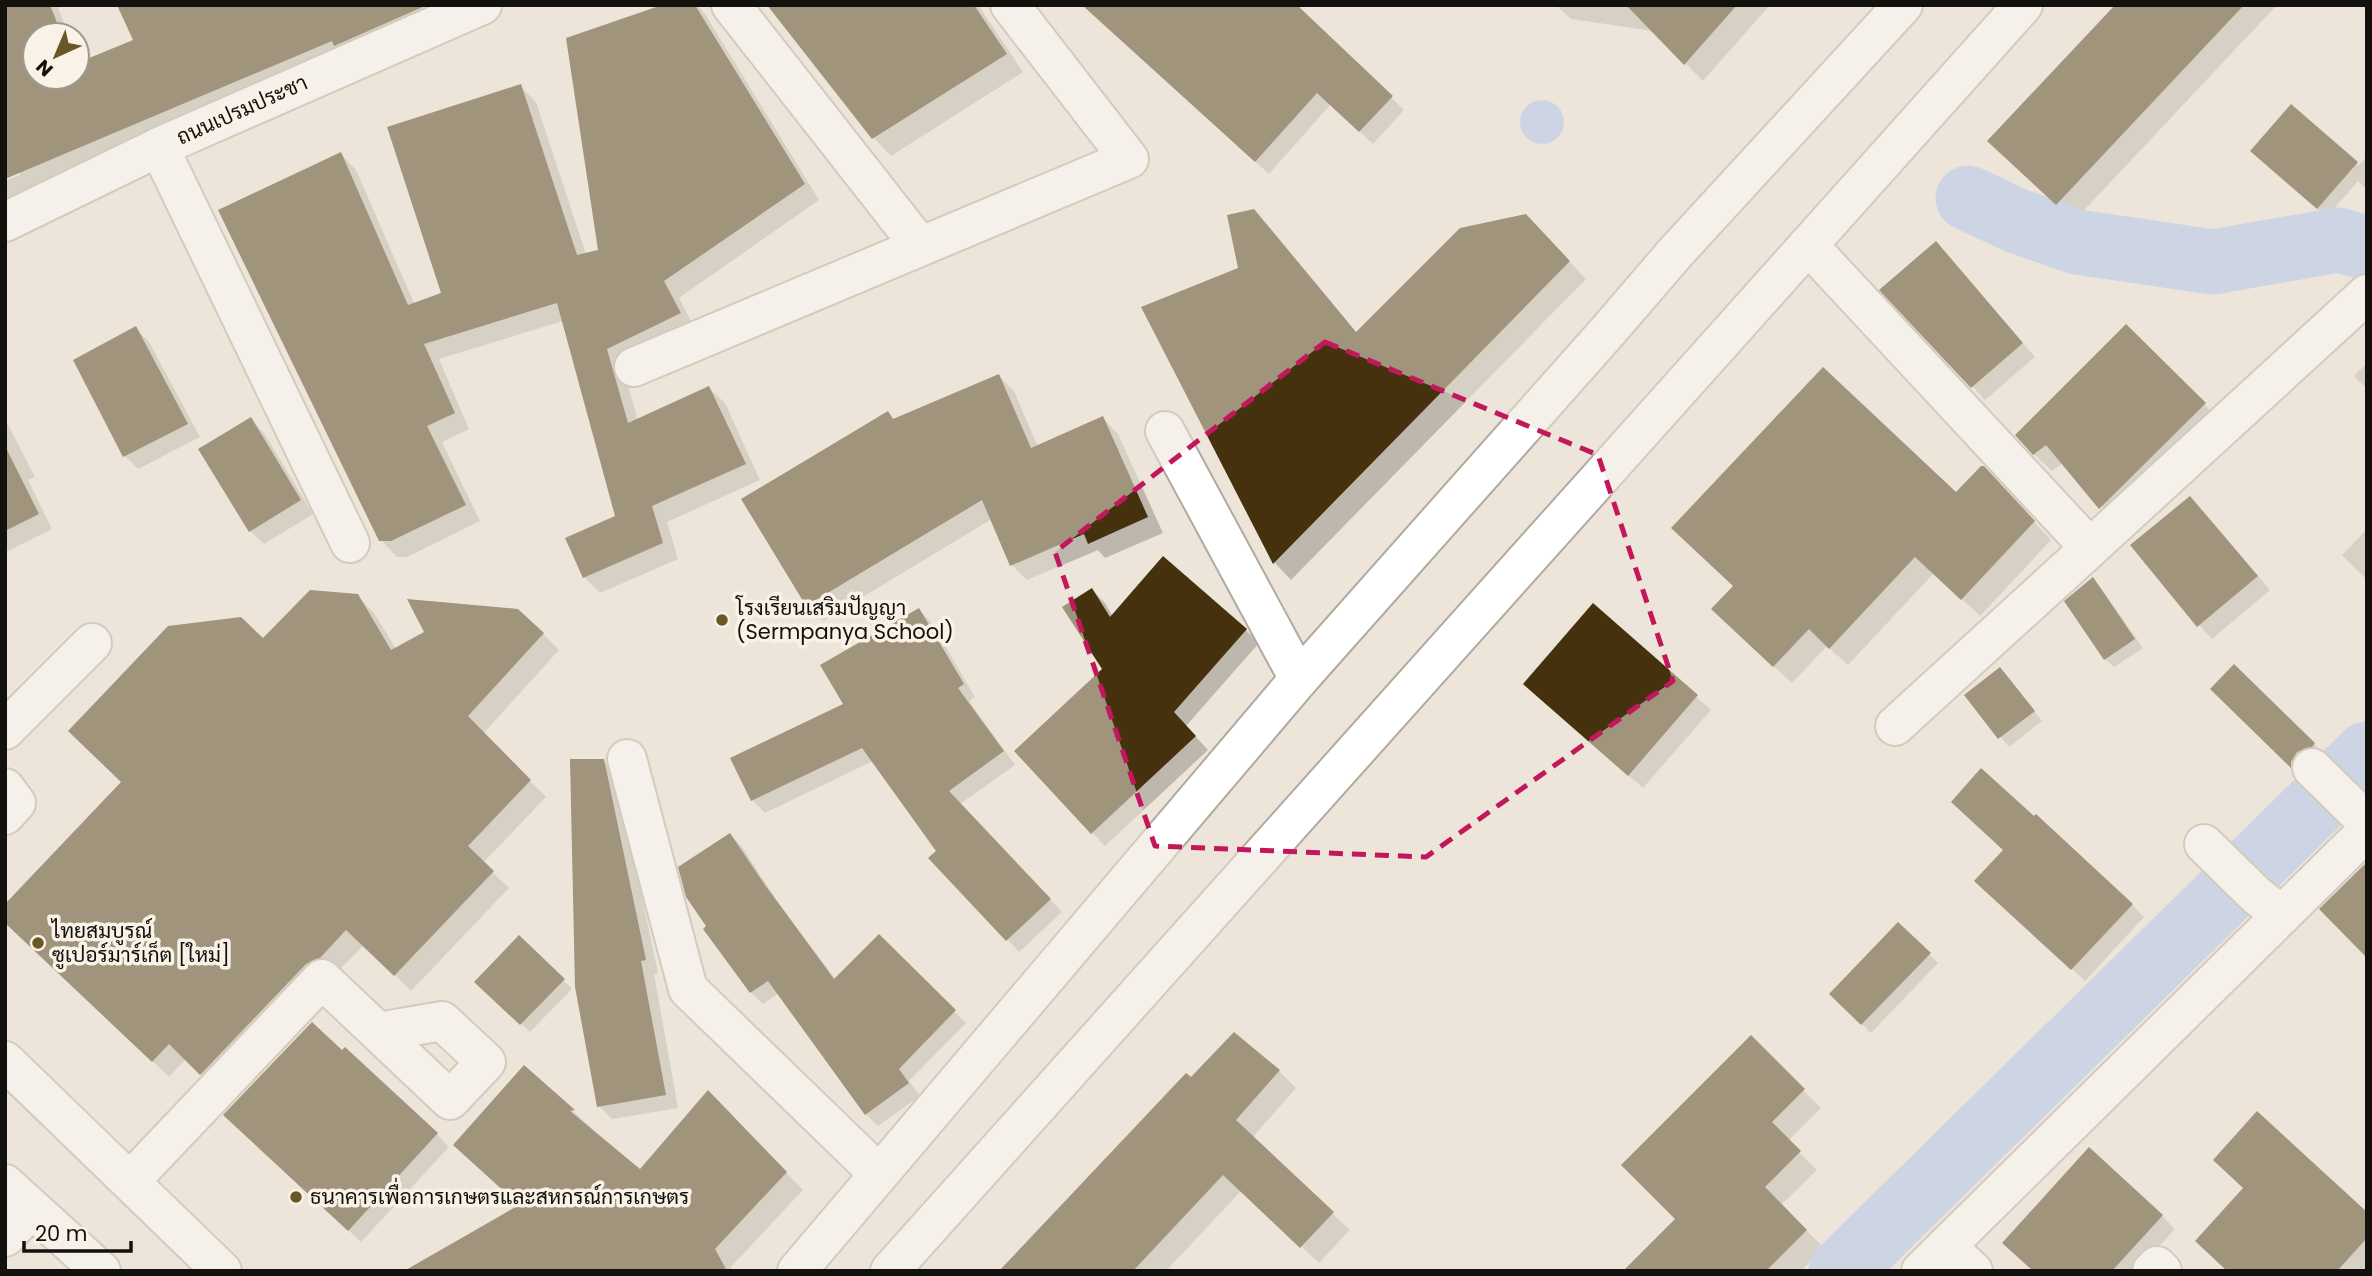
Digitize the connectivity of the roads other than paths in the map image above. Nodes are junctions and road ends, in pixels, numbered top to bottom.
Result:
1 (482, 5) edge
2 (732, 5) edge
3 (1010, 5) edge
4 (1903, 5) edge
5 (2023, 5) edge
6 (159, 147) junction
7 (5, 222) edge
8 (1808, 245) junction
9 (920, 246) junction
10 (2367, 294) edge
11 (634, 367) dead end
12 (1165, 431) dead end
13 (350, 543) dead end
14 (2090, 548) junction
15 (92, 643) dead end
16 (1299, 678) junction
17 (1895, 726) dead end
18 (5, 730) edge
19 (626, 759) dead end
20 (2312, 768) dead end
21 (5, 788) edge
22 (5, 815) edge
23 (2367, 822) edge
24 (2367, 831) edge
25 (2204, 844) dead end
26 (2269, 906) junction
27 (378, 1032) dead end
28 (5, 1061) edge
29 (878, 1173) junction
30 (130, 1181) junction
31 (18, 1196) edge
32 (5, 1237) edge
33 (191, 1242) junction
34 (1947, 1262) edge
35 (101, 1271) edge
36 (222, 1271) edge
37 (228, 1271) edge
38 (797, 1271) edge
39 (890, 1271) edge
40 (2152, 1271) edge
41 (2162, 1271) edge

1 - 6 street, ถนนเปรมประชา
2 - 9 street
3 - 9 street
4 - 16 street
5 - 8 street
6 - 7 street, ถนนเปรมประชา
6 - 13 street
8 - 14 street
8 - 39 street
9 - 11 street
10 - 14 street
12 - 16 street
14 - 17 street
15 - 18 street
16 - 29 street
19 - 29 street
20 - 23 street
21 - 22 street
24 - 26 street
25 - 26 street
26 - 34 street
27 - 30 street
28 - 30 street
29 - 38 street
30 - 33 street
31 - 32 street
31 - 35 street
33 - 36 street
33 - 37 street
40 - 41 street

